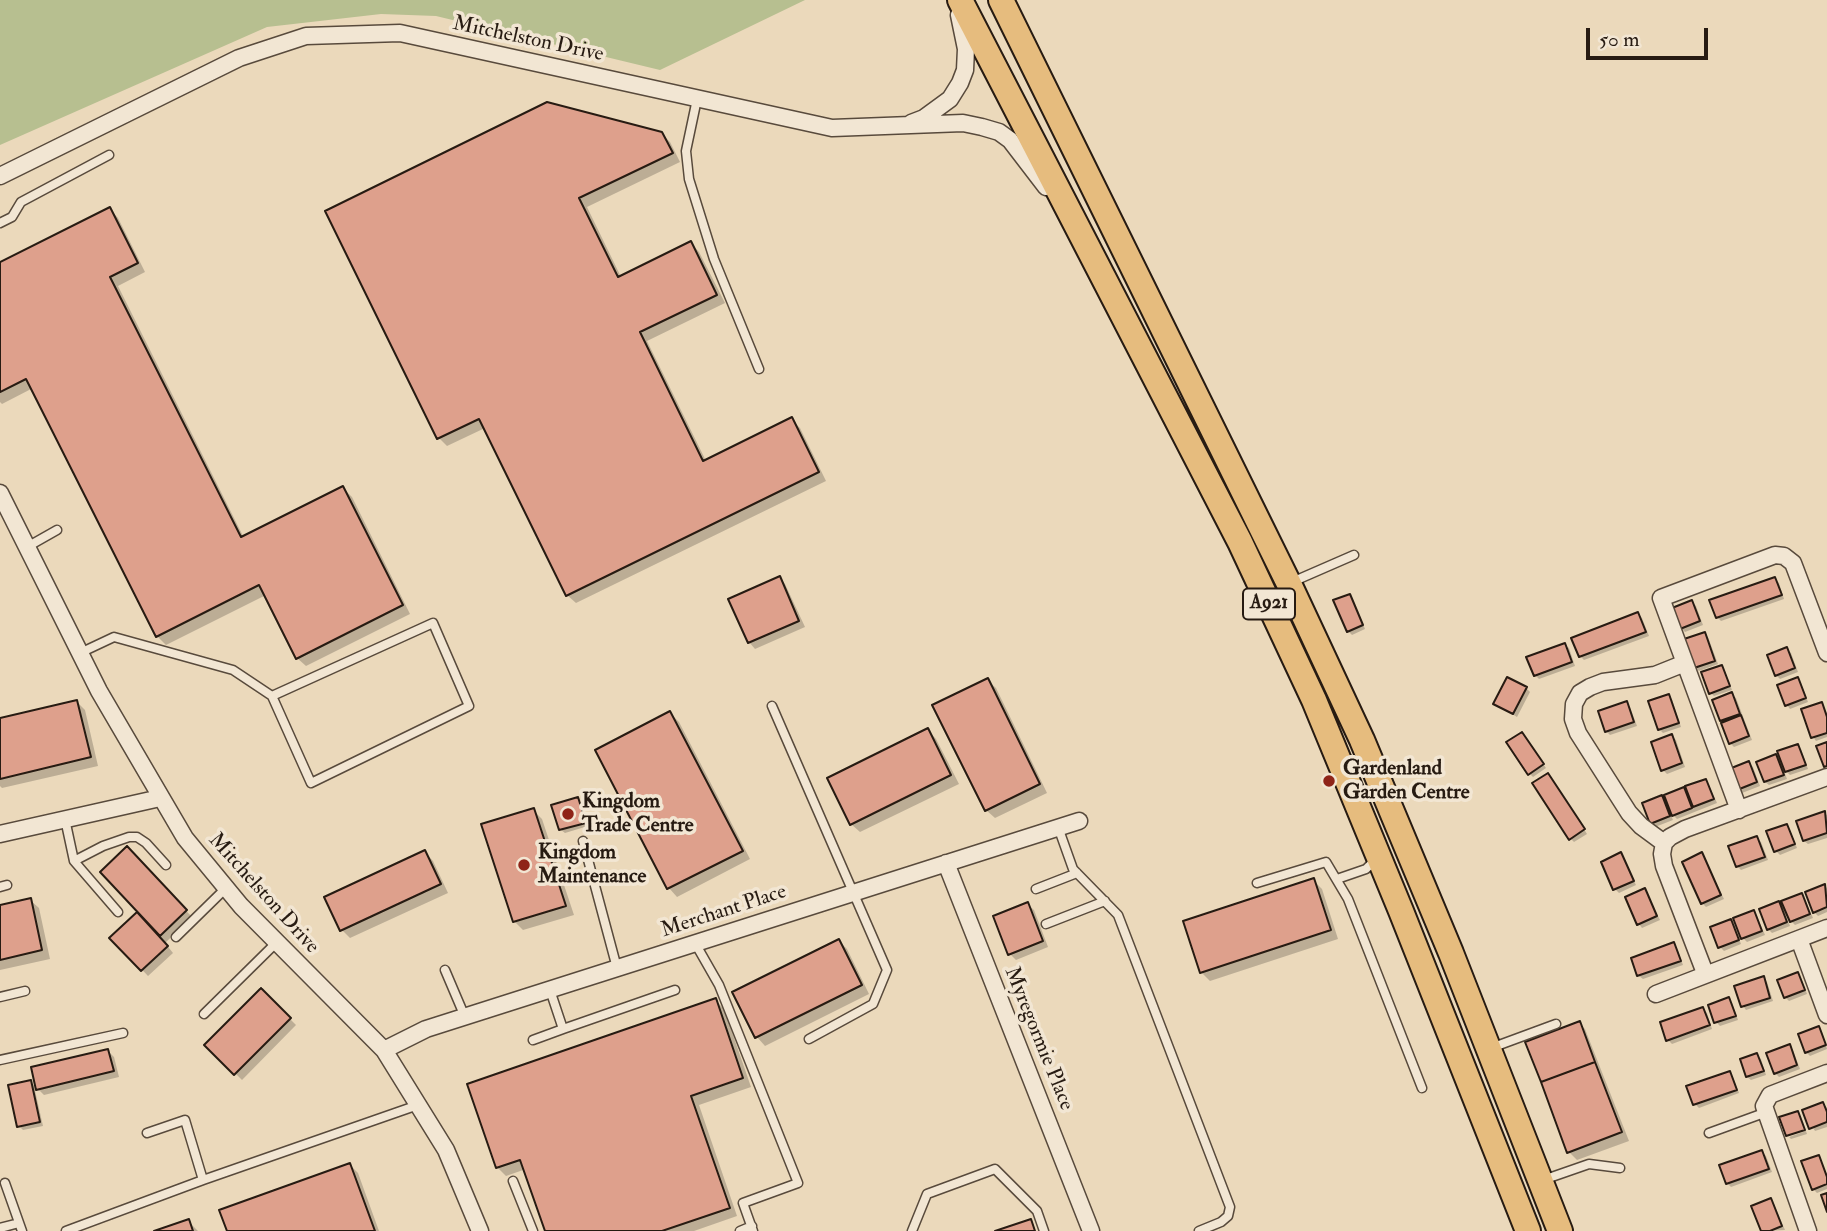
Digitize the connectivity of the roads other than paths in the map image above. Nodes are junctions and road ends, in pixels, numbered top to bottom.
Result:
1 (952, 0) edge
2 (960, 0) edge
3 (1002, 0) edge
4 (697, 99) junction
5 (906, 126) junction
6 (109, 155) dead end
7 (0, 176) edge
8 (0, 223) edge
9 (1092, 253) junction
10 (759, 369) dead end
11 (0, 492) edge
12 (57, 530) dead end
13 (27, 547) junction
14 (1354, 555) dead end
15 (1289, 583) junction
16 (80, 653) junction
17 (1827, 653) edge
18 (1685, 663) junction
19 (272, 696) junction
20 (772, 706) dead end
21 (1827, 776) edge
22 (160, 798) junction
23 (1739, 810) junction
24 (65, 819) junction
25 (1079, 821) dead end
26 (1058, 827) junction
27 (0, 834) edge
28 (583, 841) dead end
29 (1664, 843) junction
30 (74, 861) junction
31 (946, 863) junction
32 (1371, 863) junction
33 (166, 865) dead end
34 (1077, 873) junction
35 (1337, 878) junction
36 (1257, 883) dead end
37 (226, 888) junction
38 (1036, 889) dead end
39 (855, 892) junction
40 (1105, 901) junction
41 (118, 912) dead end
42 (1046, 924) dead end
43 (1827, 928) edge
44 (176, 937) dead end
45 (1799, 939) junction
46 (277, 942) junction
47 (695, 943) junction
48 (617, 968) junction
49 (445, 970) dead end
50 (1705, 974) junction
51 (550, 990) junction
52 (675, 990) dead end
53 (25, 991) dead end
54 (1656, 994) dead end
55 (0, 997) edge
56 (204, 1014) dead end
57 (1827, 1015) edge
58 (465, 1017) junction
59 (1556, 1024) dead end
60 (563, 1030) junction
61 (123, 1033) dead end
62 (809, 1039) dead end
63 (533, 1040) dead end
64 (1488, 1049) junction
65 (384, 1050) junction
66 (0, 1060) edge
67 (1827, 1073) edge
68 (1422, 1088) dead end
69 (418, 1105) junction
70 (1765, 1113) junction
71 (147, 1133) dead end
72 (1709, 1133) dead end
73 (1620, 1168) dead end
74 (203, 1180) junction
75 (513, 1181) dead end
76 (1540, 1181) junction
77 (5, 1183) dead end
78 (21, 1227) edge
79 (0, 1228) edge
80 (753, 1229) edge
81 (66, 1231) edge
82 (480, 1231) edge
83 (533, 1231) edge
84 (740, 1231) edge
85 (912, 1231) edge
86 (1044, 1231) edge
87 (1091, 1231) edge
88 (1199, 1231) edge
89 (1528, 1231) edge
90 (1560, 1231) edge
91 (1808, 1231) edge

1 - 5 street
2 - 9 main road, A921
3 - 15 main road, A921
4 - 5 street, Mitchelston Drive
4 - 7 street, Mitchelston Drive
4 - 10 lane
5 - 9 street, Mitchelston Drive
6 - 8 lane
9 - 32 main road, A921
11 - 13 street, Mitchelston Drive
12 - 13 lane
13 - 16 street, Mitchelston Drive
14 - 15 lane
15 - 64 main road, A921
16 - 19 lane
16 - 22 street, Mitchelston Drive
17 - 18 street
18 - 23 street
18 - 29 street
19 - 19 lane
20 - 39 lane
21 - 23 street
22 - 24 street
22 - 37 street, Mitchelston Drive
23 - 29 street
24 - 27 street
24 - 30 lane
25 - 26 street, Merchant Place
26 - 31 street, Merchant Place
26 - 34 lane
28 - 48 lane
29 - 50 street
30 - 33 lane
30 - 41 lane
31 - 39 street, Merchant Place
31 - 87 street, Myregormie Place
32 - 35 lane
32 - 89 main road, A921
34 - 38 lane
34 - 40 lane
35 - 36 lane
35 - 68 lane
37 - 44 lane
37 - 46 street, Mitchelston Drive
39 - 47 street, Merchant Place
39 - 62 lane
40 - 42 lane
40 - 88 lane
43 - 45 street
45 - 50 street
45 - 57 street
46 - 56 lane
46 - 65 street, Mitchelston Drive
47 - 48 street, Merchant Place
47 - 80 lane
48 - 51 street, Merchant Place
49 - 58 lane
50 - 54 street
51 - 58 street, Merchant Place
51 - 60 lane
52 - 60 lane
53 - 55 lane
58 - 65 street, Merchant Place
59 - 64 lane
60 - 63 lane
61 - 66 lane
64 - 76 main road, A921
65 - 69 street, Mitchelston Drive
67 - 70 street
69 - 74 lane
69 - 82 street, Mitchelston Drive
70 - 72 lane
70 - 91 street
71 - 74 lane
73 - 76 lane
74 - 81 lane
75 - 83 lane
76 - 90 main road, A921
77 - 78 lane
78 - 79 lane
80 - 84 lane
85 - 86 lane

